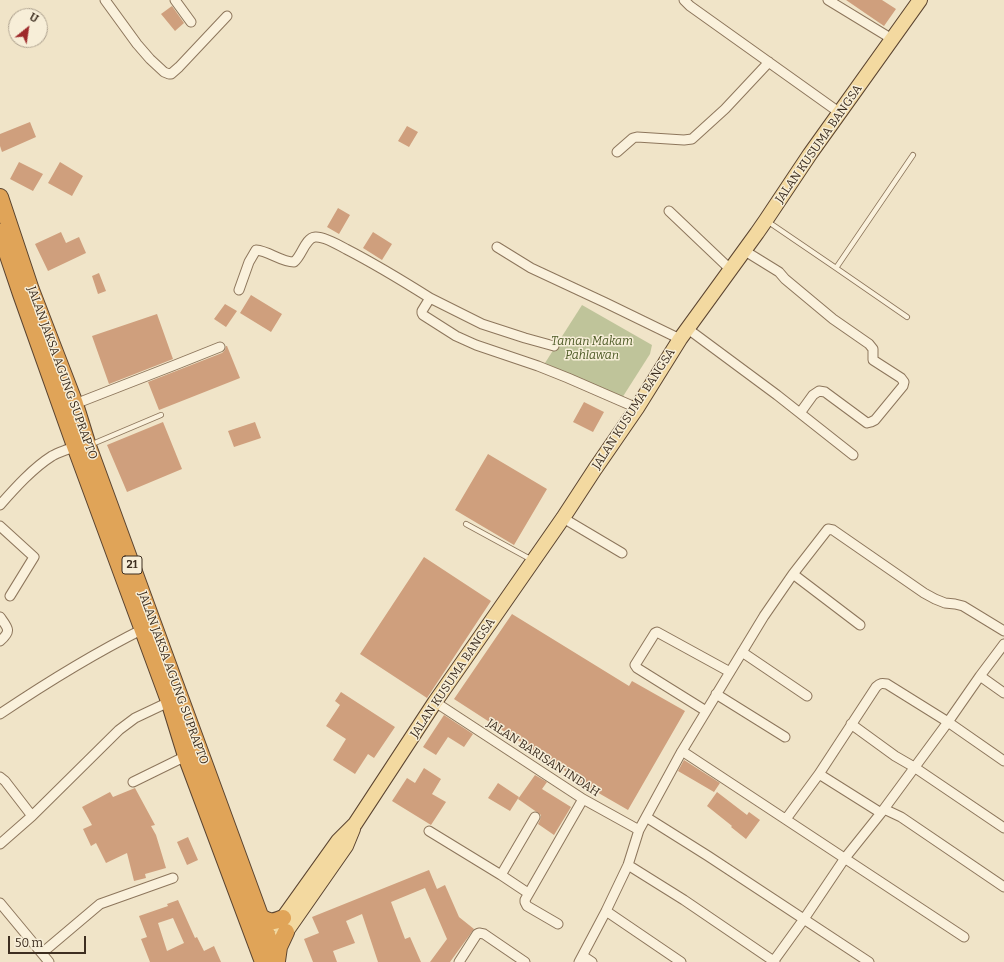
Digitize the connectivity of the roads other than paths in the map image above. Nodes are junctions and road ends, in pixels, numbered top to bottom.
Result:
1 (105, 0) edge
2 (175, 0) edge
3 (684, 0) edge
4 (828, 0) edge
5 (920, 0) edge
6 (227, 16) dead end
7 (191, 22) dead end
8 (892, 39) junction
9 (769, 62) junction
10 (840, 112) junction
11 (617, 152) dead end
12 (913, 155) dead end
13 (0, 197) edge
14 (669, 210) dead end
15 (766, 220) junction
16 (0, 232) edge
17 (497, 247) dead end
18 (745, 251) junction
19 (836, 268) junction
20 (730, 270) junction
21 (239, 290) dead end
22 (430, 298) junction
23 (907, 318) dead end
24 (684, 334) junction
25 (554, 346) dead end
26 (220, 347) dead end
27 (75, 404) junction
28 (637, 408) junction
29 (800, 413) junction
30 (161, 415) dead end
31 (81, 446) junction
32 (853, 455) dead end
33 (0, 505) edge
34 (563, 518) junction
35 (466, 524) dead end
36 (0, 526) edge
37 (622, 554) dead end
38 (534, 560) junction
39 (793, 574) junction
40 (10, 596) dead end
41 (0, 617) edge
42 (860, 625) dead end
43 (143, 629) junction
44 (1004, 631) edge
45 (0, 641) edge
46 (1004, 644) edge
47 (742, 652) junction
48 (730, 672) junction
49 (980, 676) junction
50 (1004, 693) edge
51 (716, 694) junction
52 (807, 696) dead end
53 (174, 699) junction
54 (435, 702) junction
55 (706, 710) junction
56 (0, 714) edge
57 (948, 722) junction
58 (851, 724) junction
59 (785, 737) dead end
60 (682, 751) junction
61 (186, 756) junction
62 (1004, 760) edge
63 (914, 767) junction
64 (819, 774) junction
65 (0, 777) edge
66 (133, 782) dead end
67 (583, 798) junction
68 (883, 811) junction
69 (32, 816) junction
70 (535, 817) dead end
71 (646, 817) junction
72 (786, 819) junction
73 (1004, 828) edge
74 (639, 830) junction
75 (430, 831) dead end
76 (0, 844) edge
77 (845, 858) junction
78 (628, 865) junction
79 (501, 875) junction
80 (173, 878) dead end
81 (1004, 887) edge
82 (528, 893) junction
83 (0, 904) edge
84 (606, 911) junction
85 (804, 919) junction
86 (558, 924) dead end
87 (285, 925) junction
88 (262, 935) junction
89 (964, 937) dead end
90 (42, 953) junction
91 (581, 959) edge
92 (49, 962) edge
93 (272, 962) edge
94 (460, 962) edge
95 (524, 962) edge
96 (592, 962) edge
97 (681, 962) edge
98 (774, 962) edge
99 (870, 962) edge

1 - 6 street
2 - 7 street
3 - 9 street
4 - 8 street
5 - 8 main road, JALAN KUSUMA BANGSA
8 - 10 main road, JALAN KUSUMA BANGSA
9 - 10 street
9 - 11 street
10 - 15 main road, JALAN KUSUMA BANGSA
12 - 19 lane
13 - 27 highway, JALAN JAKSA AGUNG SUPRAPTO / 21
14 - 20 street
15 - 18 main road, JALAN KUSUMA BANGSA
15 - 19 lane
16 - 31 highway, JALAN JAKSA AGUNG SUPRAPTO / 21
17 - 24 street
18 - 20 main road, JALAN KUSUMA BANGSA
18 - 29 street
19 - 23 lane
20 - 24 main road, JALAN KUSUMA BANGSA
21 - 22 street
22 - 25 street
22 - 28 street
24 - 28 main road, JALAN KUSUMA BANGSA
24 - 29 street
26 - 27 street
27 - 31 highway, JALAN JAKSA AGUNG SUPRAPTO / 21
28 - 34 main road, JALAN KUSUMA BANGSA
29 - 32 street
30 - 31 lane
31 - 33 street
31 - 43 highway, JALAN JAKSA AGUNG SUPRAPTO / 21
31 - 53 highway, JALAN JAKSA AGUNG SUPRAPTO / 21
34 - 37 street
34 - 38 main road, JALAN KUSUMA BANGSA
35 - 38 lane
36 - 40 street
38 - 54 main road, JALAN KUSUMA BANGSA
39 - 42 street
39 - 44 street
39 - 47 street
41 - 45 street
43 - 53 highway, JALAN JAKSA AGUNG SUPRAPTO / 21
43 - 56 street
46 - 49 street
47 - 48 street
47 - 52 street
48 - 51 street
48 - 55 street
49 - 50 street
49 - 57 street
51 - 55 street
51 - 59 street
53 - 61 highway, JALAN JAKSA AGUNG SUPRAPTO / 21
53 - 69 street
53 - 88 highway, JALAN JAKSA AGUNG SUPRAPTO / 21
54 - 67 street, JALAN BARISAN INDAH
54 - 87 main road, JALAN KUSUMA BANGSA
55 - 60 street
57 - 58 street
57 - 62 street
57 - 63 street
58 - 63 street
58 - 64 street
60 - 71 street
60 - 72 street
61 - 66 street
61 - 88 highway, JALAN JAKSA AGUNG SUPRAPTO / 21
63 - 68 street
63 - 73 street
64 - 68 street
64 - 72 street
65 - 69 street
67 - 74 street, JALAN BARISAN INDAH
67 - 82 street
68 - 77 street
68 - 81 street
69 - 76 street
70 - 79 street
71 - 74 street
71 - 85 street
72 - 77 street
74 - 78 street
75 - 79 street
77 - 85 street
77 - 89 street
78 - 84 street
78 - 98 street
79 - 82 street
80 - 90 street
82 - 86 street
83 - 90 street
84 - 91 street
84 - 97 street
85 - 98 street
85 - 99 street
87 - 88 main road, JALAN KUSUMA BANGSA
87 - 88 highway
87 - 93 highway
88 - 93 highway, 21
90 - 92 street
91 - 96 street
94 - 95 street

